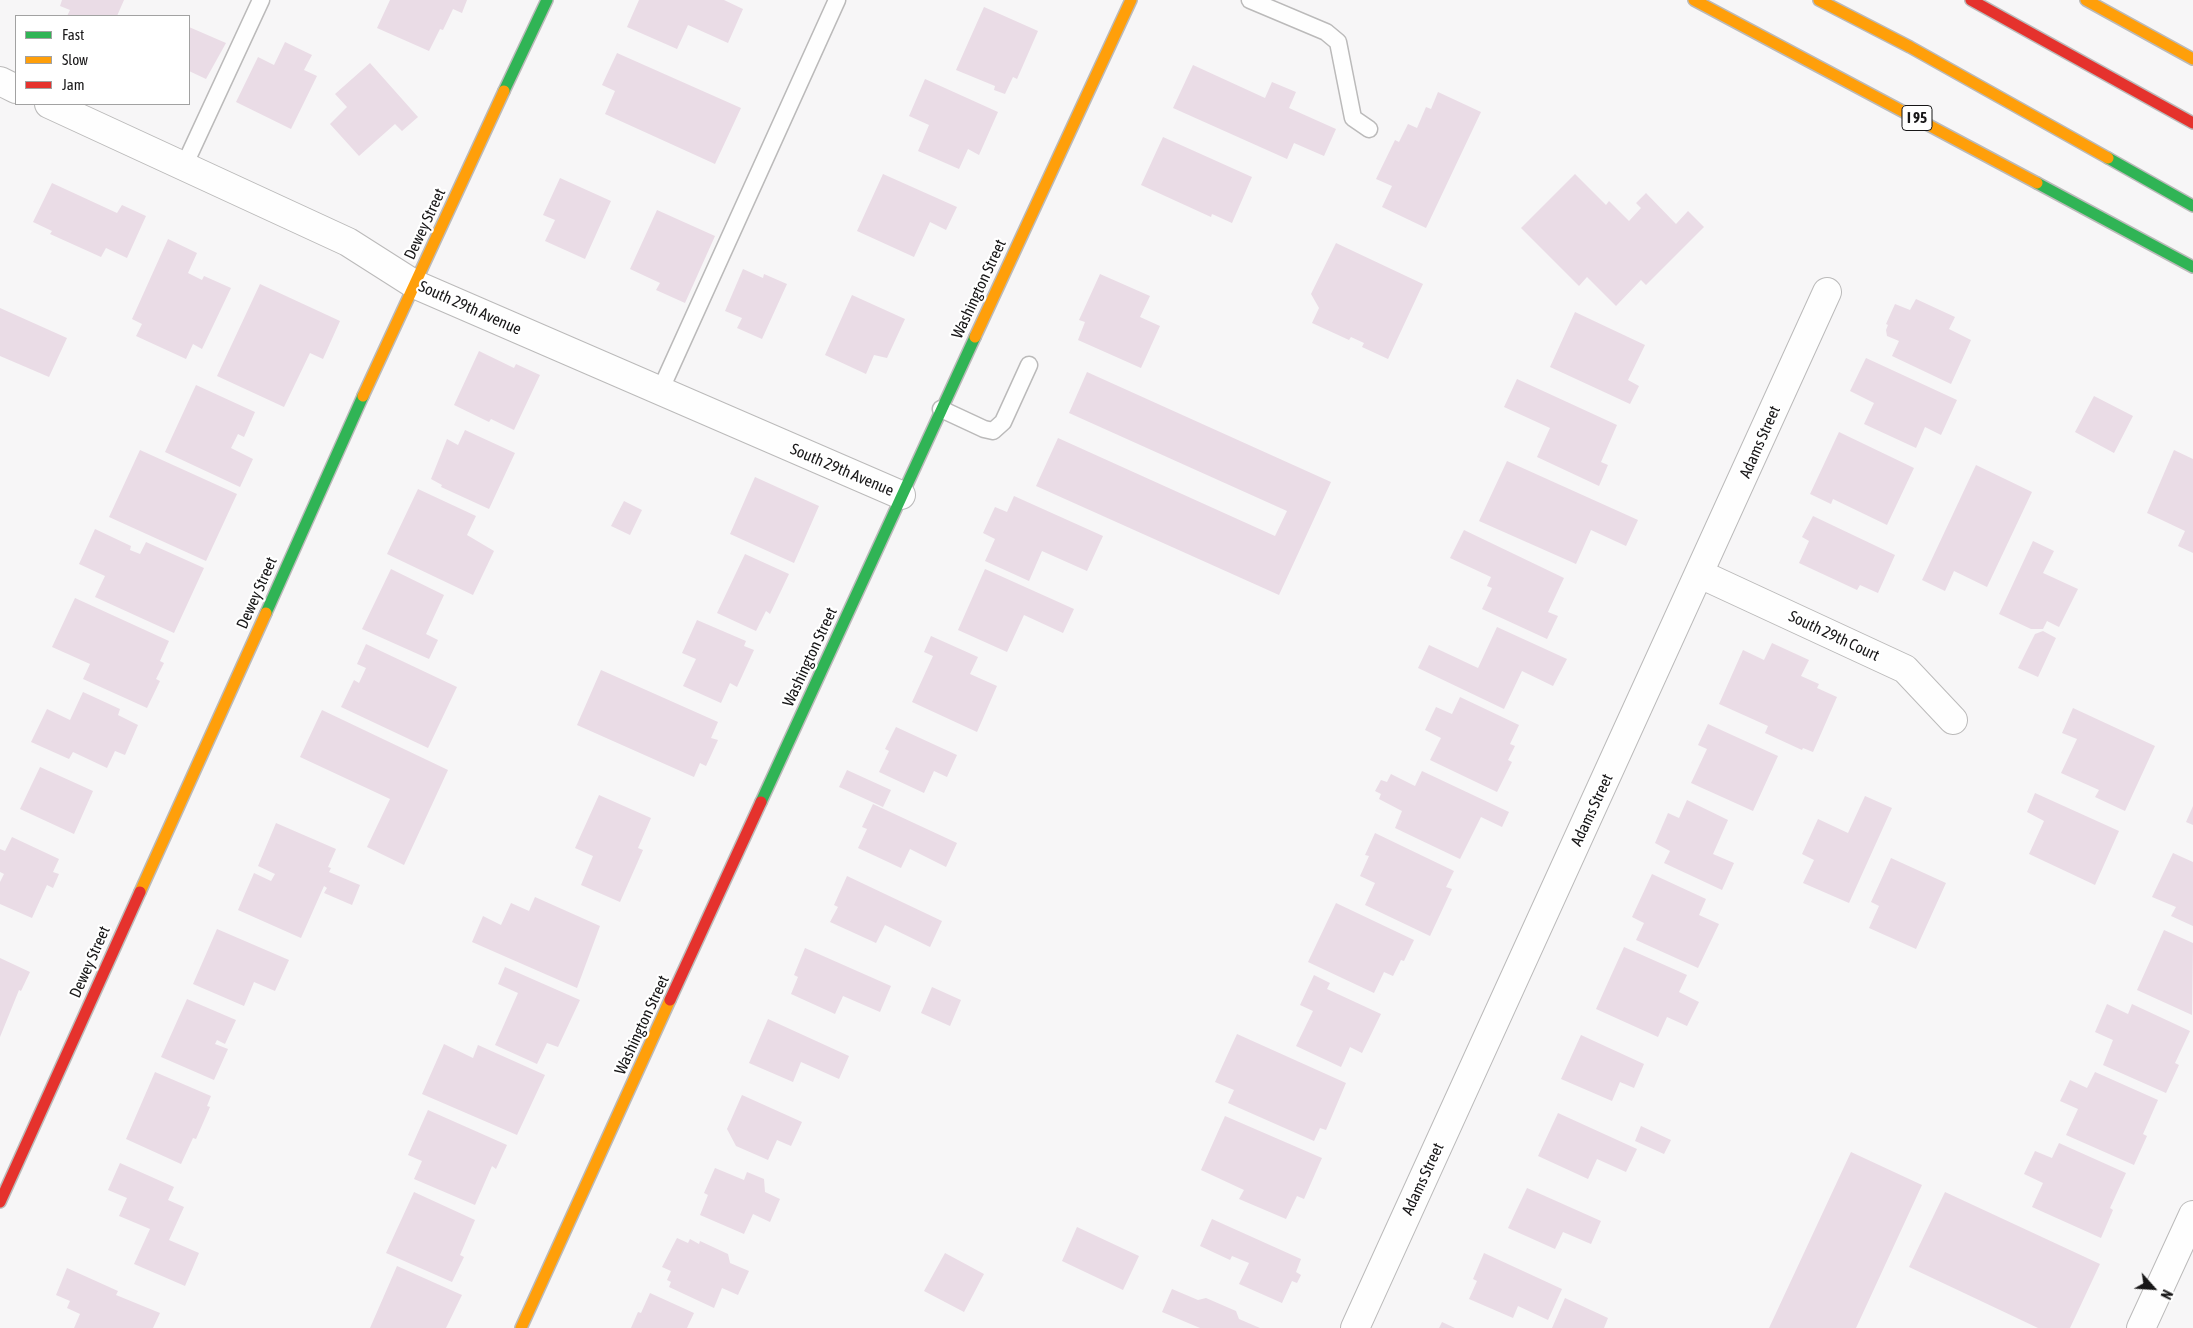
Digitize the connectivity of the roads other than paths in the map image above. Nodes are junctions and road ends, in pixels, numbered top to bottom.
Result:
1 (261, 0) edge
2 (547, 0) edge
3 (837, 0) edge
4 (1131, 0) edge
5 (1250, 0) edge
6 (1694, 0) edge
7 (1819, 0) edge
8 (1971, 0) edge
9 (2086, 0) edge
10 (2193, 60) edge
11 (0, 81) edge
12 (15, 88) edge
13 (51, 105) edge
14 (2193, 123) edge
15 (1369, 129) dead end
16 (184, 166) junction
17 (2193, 206) edge
18 (2140, 237) junction
19 (2193, 267) edge
20 (2186, 277) dead end
21 (414, 284) junction
22 (1828, 292) dead end
23 (1029, 365) dead end
24 (660, 391) junction
25 (941, 409) junction
26 (901, 495) junction
27 (1700, 574) junction
28 (1953, 720) dead end
29 (0, 1202) edge
30 (2193, 1215) edge
31 (2186, 1248) edge
32 (521, 1328) edge
33 (1355, 1328) edge
34 (2141, 1328) edge

1 - 16 lane
2 - 21 main road, Dewey Street
3 - 24 lane
4 - 25 main road, Washington Street
5 - 15 lane
6 - 18 main road, I 95
7 - 17 main road
8 - 14 main road
9 - 10 main road
11 - 12 street
13 - 16 street, South 29th Avenue
16 - 21 street, South 29th Avenue
18 - 19 main road, I 95
18 - 20 main road
21 - 24 street, South 29th Avenue
21 - 29 main road, Dewey Street
22 - 27 street, Adams Street
23 - 25 lane
24 - 26 street, South 29th Avenue
25 - 26 main road, Washington Street
26 - 32 main road, Washington Street
27 - 28 street, South 29th Court
27 - 33 street, Adams Street
30 - 31 street
31 - 34 street

